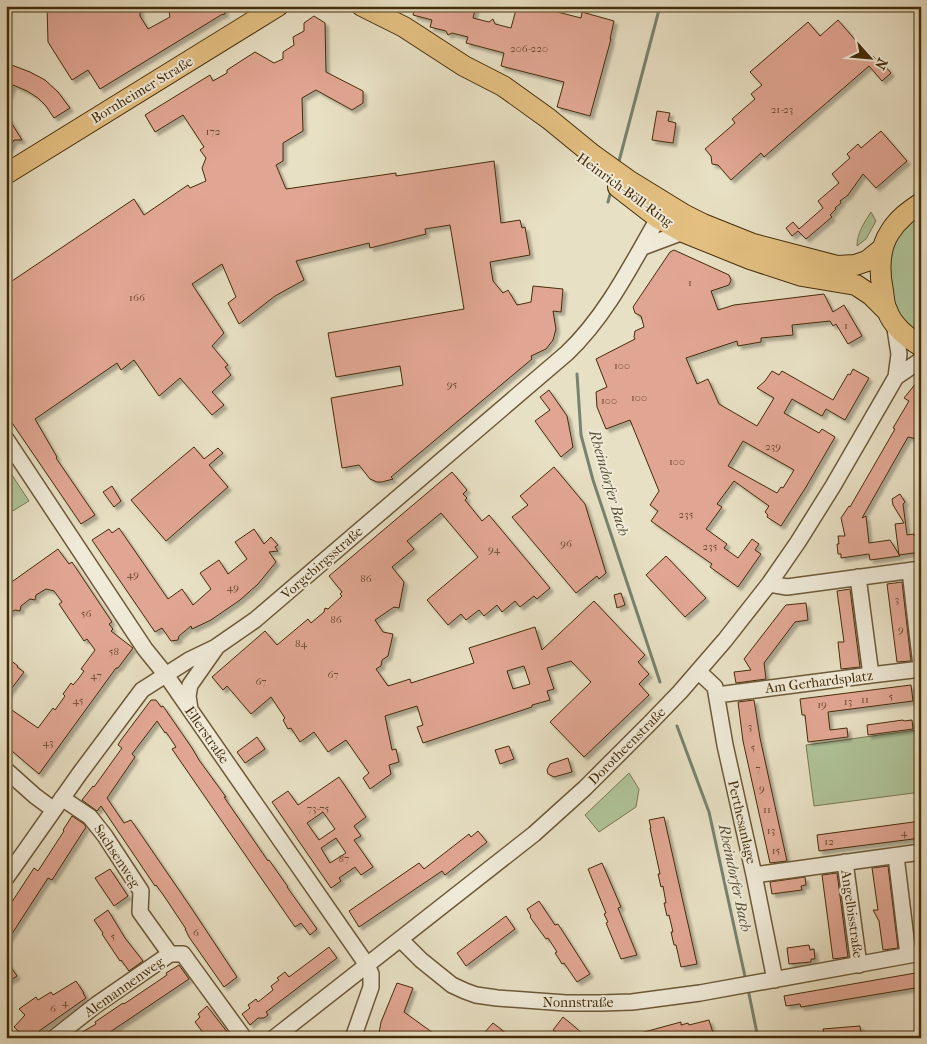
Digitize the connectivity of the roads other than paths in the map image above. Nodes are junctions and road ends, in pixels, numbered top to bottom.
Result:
1 (278, 6) edge
2 (362, 6) edge
3 (6, 174) edge
4 (921, 203) edge
5 (662, 211) junction
6 (683, 232) junction
7 (643, 248) junction
8 (883, 248) junction
9 (890, 316) junction
10 (921, 346) edge
11 (921, 360) edge
12 (896, 377) junction
13 (6, 439) edge
14 (915, 570) edge
15 (858, 577) junction
16 (769, 584) junction
17 (216, 647) junction
18 (921, 668) edge
19 (698, 671) junction
20 (871, 674) junction
21 (166, 675) junction
22 (717, 695) junction
23 (190, 710) junction
24 (6, 770) edge
25 (58, 804) junction
26 (921, 852) edge
27 (896, 856) junction
28 (845, 862) junction
29 (754, 875) junction
30 (6, 878) edge
31 (400, 939) junction
32 (170, 954) junction
33 (914, 954) edge
34 (367, 965) junction
35 (859, 965) junction
36 (775, 980) junction
37 (54, 1038) edge
38 (244, 1038) edge
39 (274, 1038) edge
40 (353, 1038) edge

1 - 3 main road, Bornheimer Straße
2 - 5 main road, Heinrich-Böll-Ring
4 - 8 main road
5 - 6 main road, Heinrich-Böll-Ring
5 - 7 street, Vorgebirgsstraße
5 - 8 main road, Heinrich-Böll-Ring
6 - 7 street
6 - 9 main road, Heinrich-Böll-Ring
7 - 17 street, Vorgebirgsstraße
8 - 9 main road
9 - 10 main road, Heinrich-Böll-Ring
9 - 12 street, Dorotheenstraße
11 - 12 street, Dorotheenstraße
12 - 16 street, Dorotheenstraße
13 - 21 street, Ellerstraße
14 - 15 street
14 - 18 street
15 - 16 street
15 - 20 street
16 - 19 street, Dorotheenstraße
17 - 21 street, Vorgebirgsstraße
17 - 23 street
18 - 20 street, Am Gerhardsplatz
19 - 22 street, Perthesanlage
19 - 31 street, Dorotheenstraße
20 - 22 street, Am Gerhardsplatz
21 - 23 street, Ellerstraße
21 - 25 street, Vorgebirgsstraße
22 - 29 street, Perthesanlage
23 - 34 street, Ellerstraße
24 - 25 street, Sachsenweg
25 - 30 street, Vorgebirgsstraße
25 - 32 street, Sachsenweg
26 - 27 street
27 - 28 street
27 - 33 street, Angelbisstraße
28 - 29 street
28 - 35 street, Angelbisstraße
29 - 36 street, Perthesanlage
31 - 34 street, Dorotheenstraße
31 - 36 street, Nonnstraße
32 - 37 street, Alemannenweg
32 - 38 street, Sachsenweg
33 - 35 street, Angelbisstraße
34 - 39 street, Dorotheenstraße
34 - 40 street, Ellerstraße
35 - 36 street, Angelbisstraße

